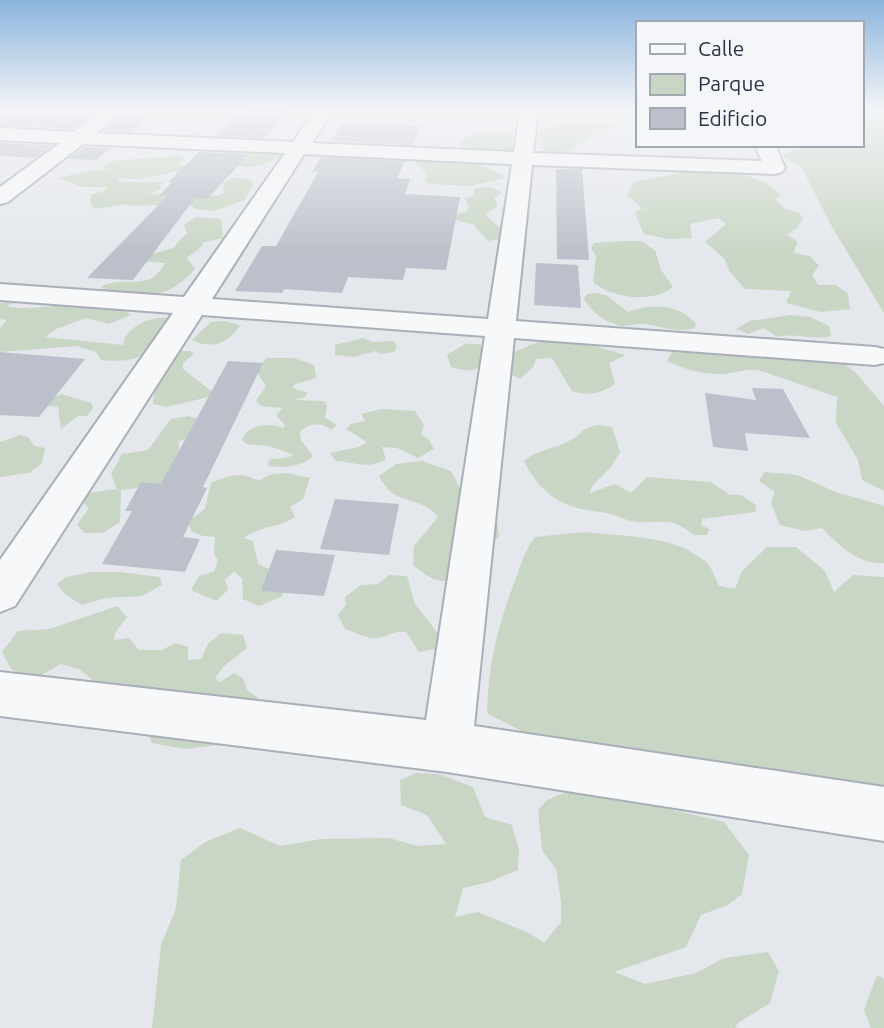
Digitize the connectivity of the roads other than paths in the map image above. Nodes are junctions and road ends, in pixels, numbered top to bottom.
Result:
1 (51, 158) edge
2 (294, 158) edge
3 (502, 158) edge
4 (771, 158) edge
5 (525, 159) junction
6 (0, 197) edge
7 (0, 292) edge
8 (194, 304) junction
9 (503, 329) junction
10 (876, 356) dead end
11 (0, 594) edge
12 (0, 694) edge
13 (447, 747) junction
14 (884, 814) edge

1 - 6 street
2 - 8 street
3 - 5 street
4 - 5 street
5 - 9 street
7 - 8 street
8 - 9 street
8 - 11 street
9 - 10 street
9 - 13 street
12 - 13 street
13 - 14 street

